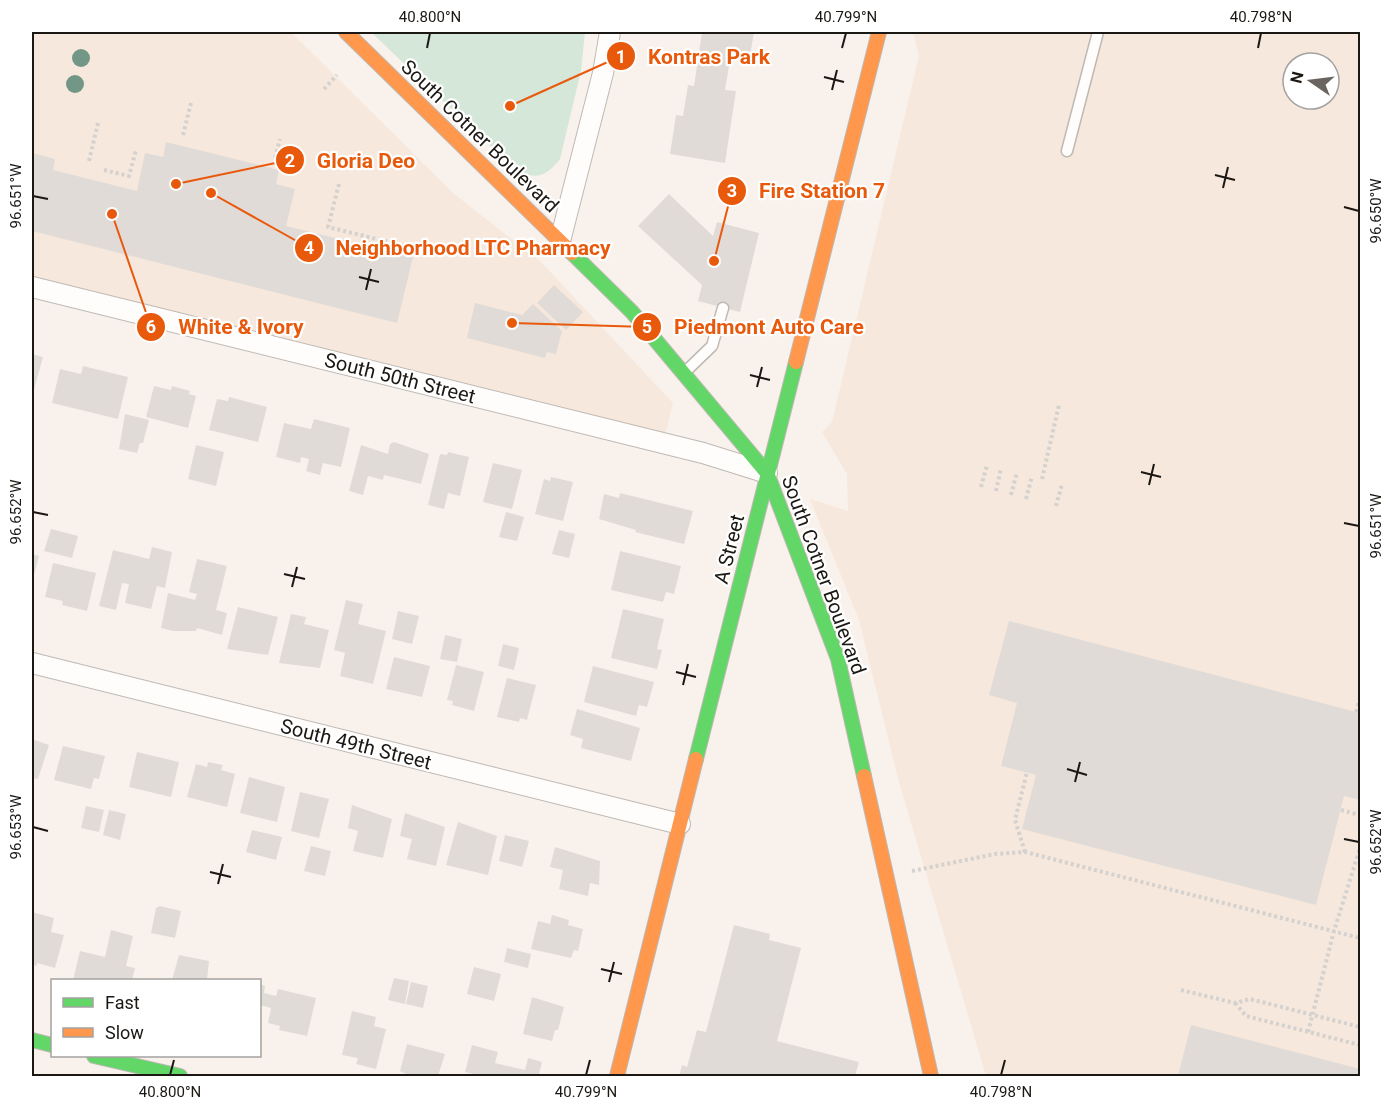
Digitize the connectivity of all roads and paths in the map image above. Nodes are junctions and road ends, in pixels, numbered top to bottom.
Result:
1 (346, 32) edge
2 (610, 32) edge
3 (879, 32) edge
4 (1098, 32) edge
5 (337, 75) dead end
6 (324, 89) dead end
7 (191, 103) dead end
8 (98, 123) dead end
9 (183, 135) dead end
10 (280, 139) dead end
11 (136, 150) dead end
12 (1067, 152) dead end
13 (275, 158) dead end
14 (88, 161) dead end
15 (104, 170) dead end
16 (339, 184) dead end
17 (560, 241) junction
18 (413, 248) dead end
19 (32, 287) edge
20 (723, 308) dead end
21 (685, 373) junction
22 (1059, 405) dead end
23 (987, 465) dead end
24 (1002, 468) dead end
25 (1017, 472) dead end
26 (767, 473) junction
27 (1032, 476) dead end
28 (1042, 479) dead end
29 (1062, 484) dead end
30 (981, 488) dead end
31 (996, 492) dead end
32 (1011, 495) dead end
33 (1026, 499) dead end
34 (1056, 506) dead end
35 (32, 663) edge
36 (1360, 699) edge
37 (1356, 711) dead end
38 (1027, 772) dead end
39 (1341, 810) dead end
40 (1360, 815) edge
41 (680, 824) junction
42 (1360, 848) edge
43 (1025, 852) junction
44 (909, 872) dead end
45 (1335, 931) junction
46 (1360, 938) edge
47 (1181, 990) dead end
48 (1236, 1003) junction
49 (1313, 1015) junction
50 (1360, 1027) edge
51 (1308, 1032) junction
52 (32, 1040) edge
53 (1360, 1045) edge
54 (51, 1046) edge
55 (98, 1057) edge
56 (180, 1077) edge
57 (617, 1077) edge
58 (931, 1077) edge

1 - 17 main road, South Cotner Boulevard
2 - 17 street
3 - 26 main road, A Street
4 - 12 lane
5 - 6 path
7 - 9 path
8 - 14 path
10 - 13 path
11 - 15 path
16 - 18 path
17 - 21 main road, South Cotner Boulevard
19 - 26 street, South 50th Street
20 - 21 lane
21 - 26 main road, South Cotner Boulevard
22 - 28 path
23 - 30 path
24 - 31 path
25 - 32 path
26 - 41 main road, A Street
26 - 58 main road, South Cotner Boulevard
27 - 33 path
29 - 34 path
35 - 41 street, South 49th Street
36 - 37 path
38 - 43 path
39 - 40 path
41 - 57 main road, A Street
42 - 45 path
43 - 44 path
43 - 45 path
45 - 46 path
45 - 49 path
47 - 48 path
48 - 49 path
48 - 51 path
49 - 50 path
49 - 51 path
51 - 53 path
52 - 54 main road
55 - 56 main road

